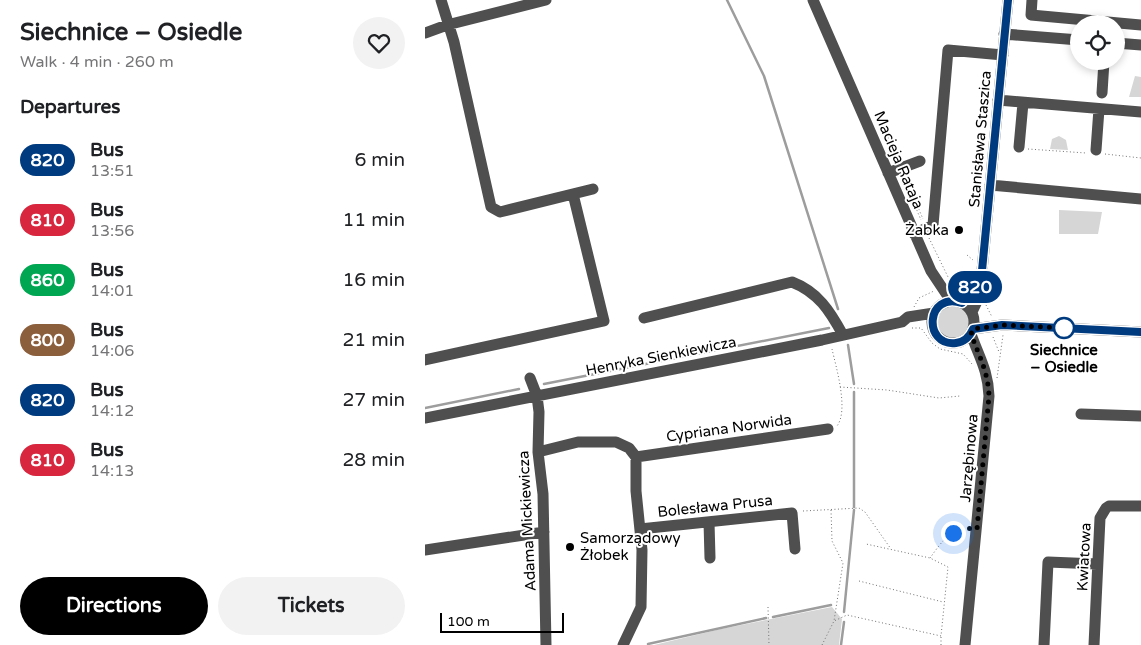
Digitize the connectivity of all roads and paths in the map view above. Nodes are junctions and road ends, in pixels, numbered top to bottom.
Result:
1 (547, 0) edge
2 (813, 0) edge
3 (1008, 0) edge
4 (1033, 0) edge
5 (443, 1) edge
6 (1141, 24) edge
7 (447, 25) junction
8 (425, 33) edge
9 (1004, 34) junction
10 (1070, 39) edge
11 (1125, 44) edge
12 (1141, 45) edge
13 (1003, 55) junction
14 (1103, 70) edge
15 (1102, 93) dead end
16 (998, 100) junction
17 (1023, 103) junction
18 (1099, 109) junction
19 (1141, 112) edge
20 (1019, 148) joint
21 (1095, 152) junction
22 (1141, 158) edge
23 (920, 161) dead end
24 (888, 173) junction
25 (991, 185) junction
26 (593, 189) dead end
27 (573, 194) junction
28 (1141, 199) edge
29 (926, 232) dead end
30 (915, 234) junction
31 (931, 271) junction
32 (984, 276) junction
33 (1001, 280) dead end
34 (951, 282) dead end
35 (949, 284) dead end
36 (933, 291) dead end
37 (957, 302) junction
38 (914, 313) dead end
39 (935, 314) junction
40 (644, 318) dead end
41 (907, 325) junction
42 (971, 326) junction
43 (991, 332) dead end
44 (1141, 332) edge
45 (843, 335) junction
46 (830, 338) junction
47 (999, 353) dead end
48 (425, 360) edge
49 (979, 366) junction
50 (530, 378) dead end
51 (840, 386) junction
52 (537, 396) junction
53 (960, 396) dead end
54 (1081, 414) dead end
55 (1141, 416) edge
56 (425, 418) edge
57 (828, 429) joint
58 (538, 452) junction
59 (636, 457) junction
60 (1141, 506) edge
61 (831, 510) junction
62 (792, 513) junction
63 (709, 522) junction
64 (640, 529) junction
65 (977, 529) junction
66 (544, 532) junction
67 (866, 544) dead end
68 (795, 549) dead end
69 (891, 549) junction
70 (425, 550) edge
71 (710, 558) dead end
72 (930, 558) junction
73 (1097, 564) junction
74 (859, 581) dead end
75 (944, 603) junction
76 (768, 608) dead end
77 (834, 621) junction
78 (941, 636) junction
79 (546, 645) edge
80 (623, 645) edge
81 (769, 645) edge
82 (822, 645) edge
83 (941, 645) edge
84 (965, 645) edge
85 (1044, 645) edge
86 (1094, 645) edge

1 - 7 street
2 - 24 street, Macieja Rataja
3 - 9 street, Stanisława Staszica
4 - 6 street
5 - 7 street
7 - 8 street
7 - 27 street
9 - 10 street
9 - 13 street, Stanisława Staszica
11 - 12 street
13 - 16 street, Stanisława Staszica
13 - 30 street
14 - 15 street
16 - 17 street
16 - 25 street, Stanisława Staszica
17 - 18 street
17 - 20 street
18 - 19 street
18 - 21 street
20 - 21 path
21 - 22 path
23 - 24 street
24 - 30 street, Macieja Rataja
25 - 28 street
25 - 32 street, Stanisława Staszica
26 - 27 street
27 - 48 street
29 - 34 path
30 - 31 street, Macieja Rataja
31 - 37 street, Macieja Rataja
31 - 39 street, Macieja Rataja
32 - 33 path
32 - 35 path
32 - 37 street
32 - 42 street, Stanisława Staszica
36 - 38 path
37 - 39 street
37 - 42 street
39 - 41 street, Henryka Sienkiewicza
39 - 42 street
40 - 45 street
41 - 45 street, Henryka Sienkiewicza
41 - 49 path
42 - 44 street
42 - 49 street, Jarzębinowa
43 - 47 path
45 - 46 street, Henryka Sienkiewicza
46 - 51 path
46 - 52 street, Henryka Sienkiewicza
49 - 65 street, Jarzębinowa
50 - 52 street, Adama Mickiewicza
51 - 53 path
51 - 57 path
52 - 56 street, Henryka Sienkiewicza
52 - 58 street, Adama Mickiewicza
54 - 55 street
57 - 59 street, Cypriana Norwida
58 - 59 street
58 - 66 street, Adama Mickiewicza
59 - 64 street
60 - 73 street, Kwiatowa
61 - 62 path
61 - 69 path
61 - 77 path
62 - 63 street, Bolesława Prusa
62 - 68 street
63 - 64 street, Bolesława Prusa
63 - 71 street
64 - 80 street
65 - 72 path
65 - 84 street, Jarzębinowa
66 - 70 street
66 - 79 street, Adama Mickiewicza
67 - 69 path
69 - 72 path
72 - 75 path
73 - 85 street
73 - 86 street, Kwiatowa
74 - 75 path
75 - 78 path
76 - 81 path
77 - 78 path
77 - 82 path
78 - 83 path

